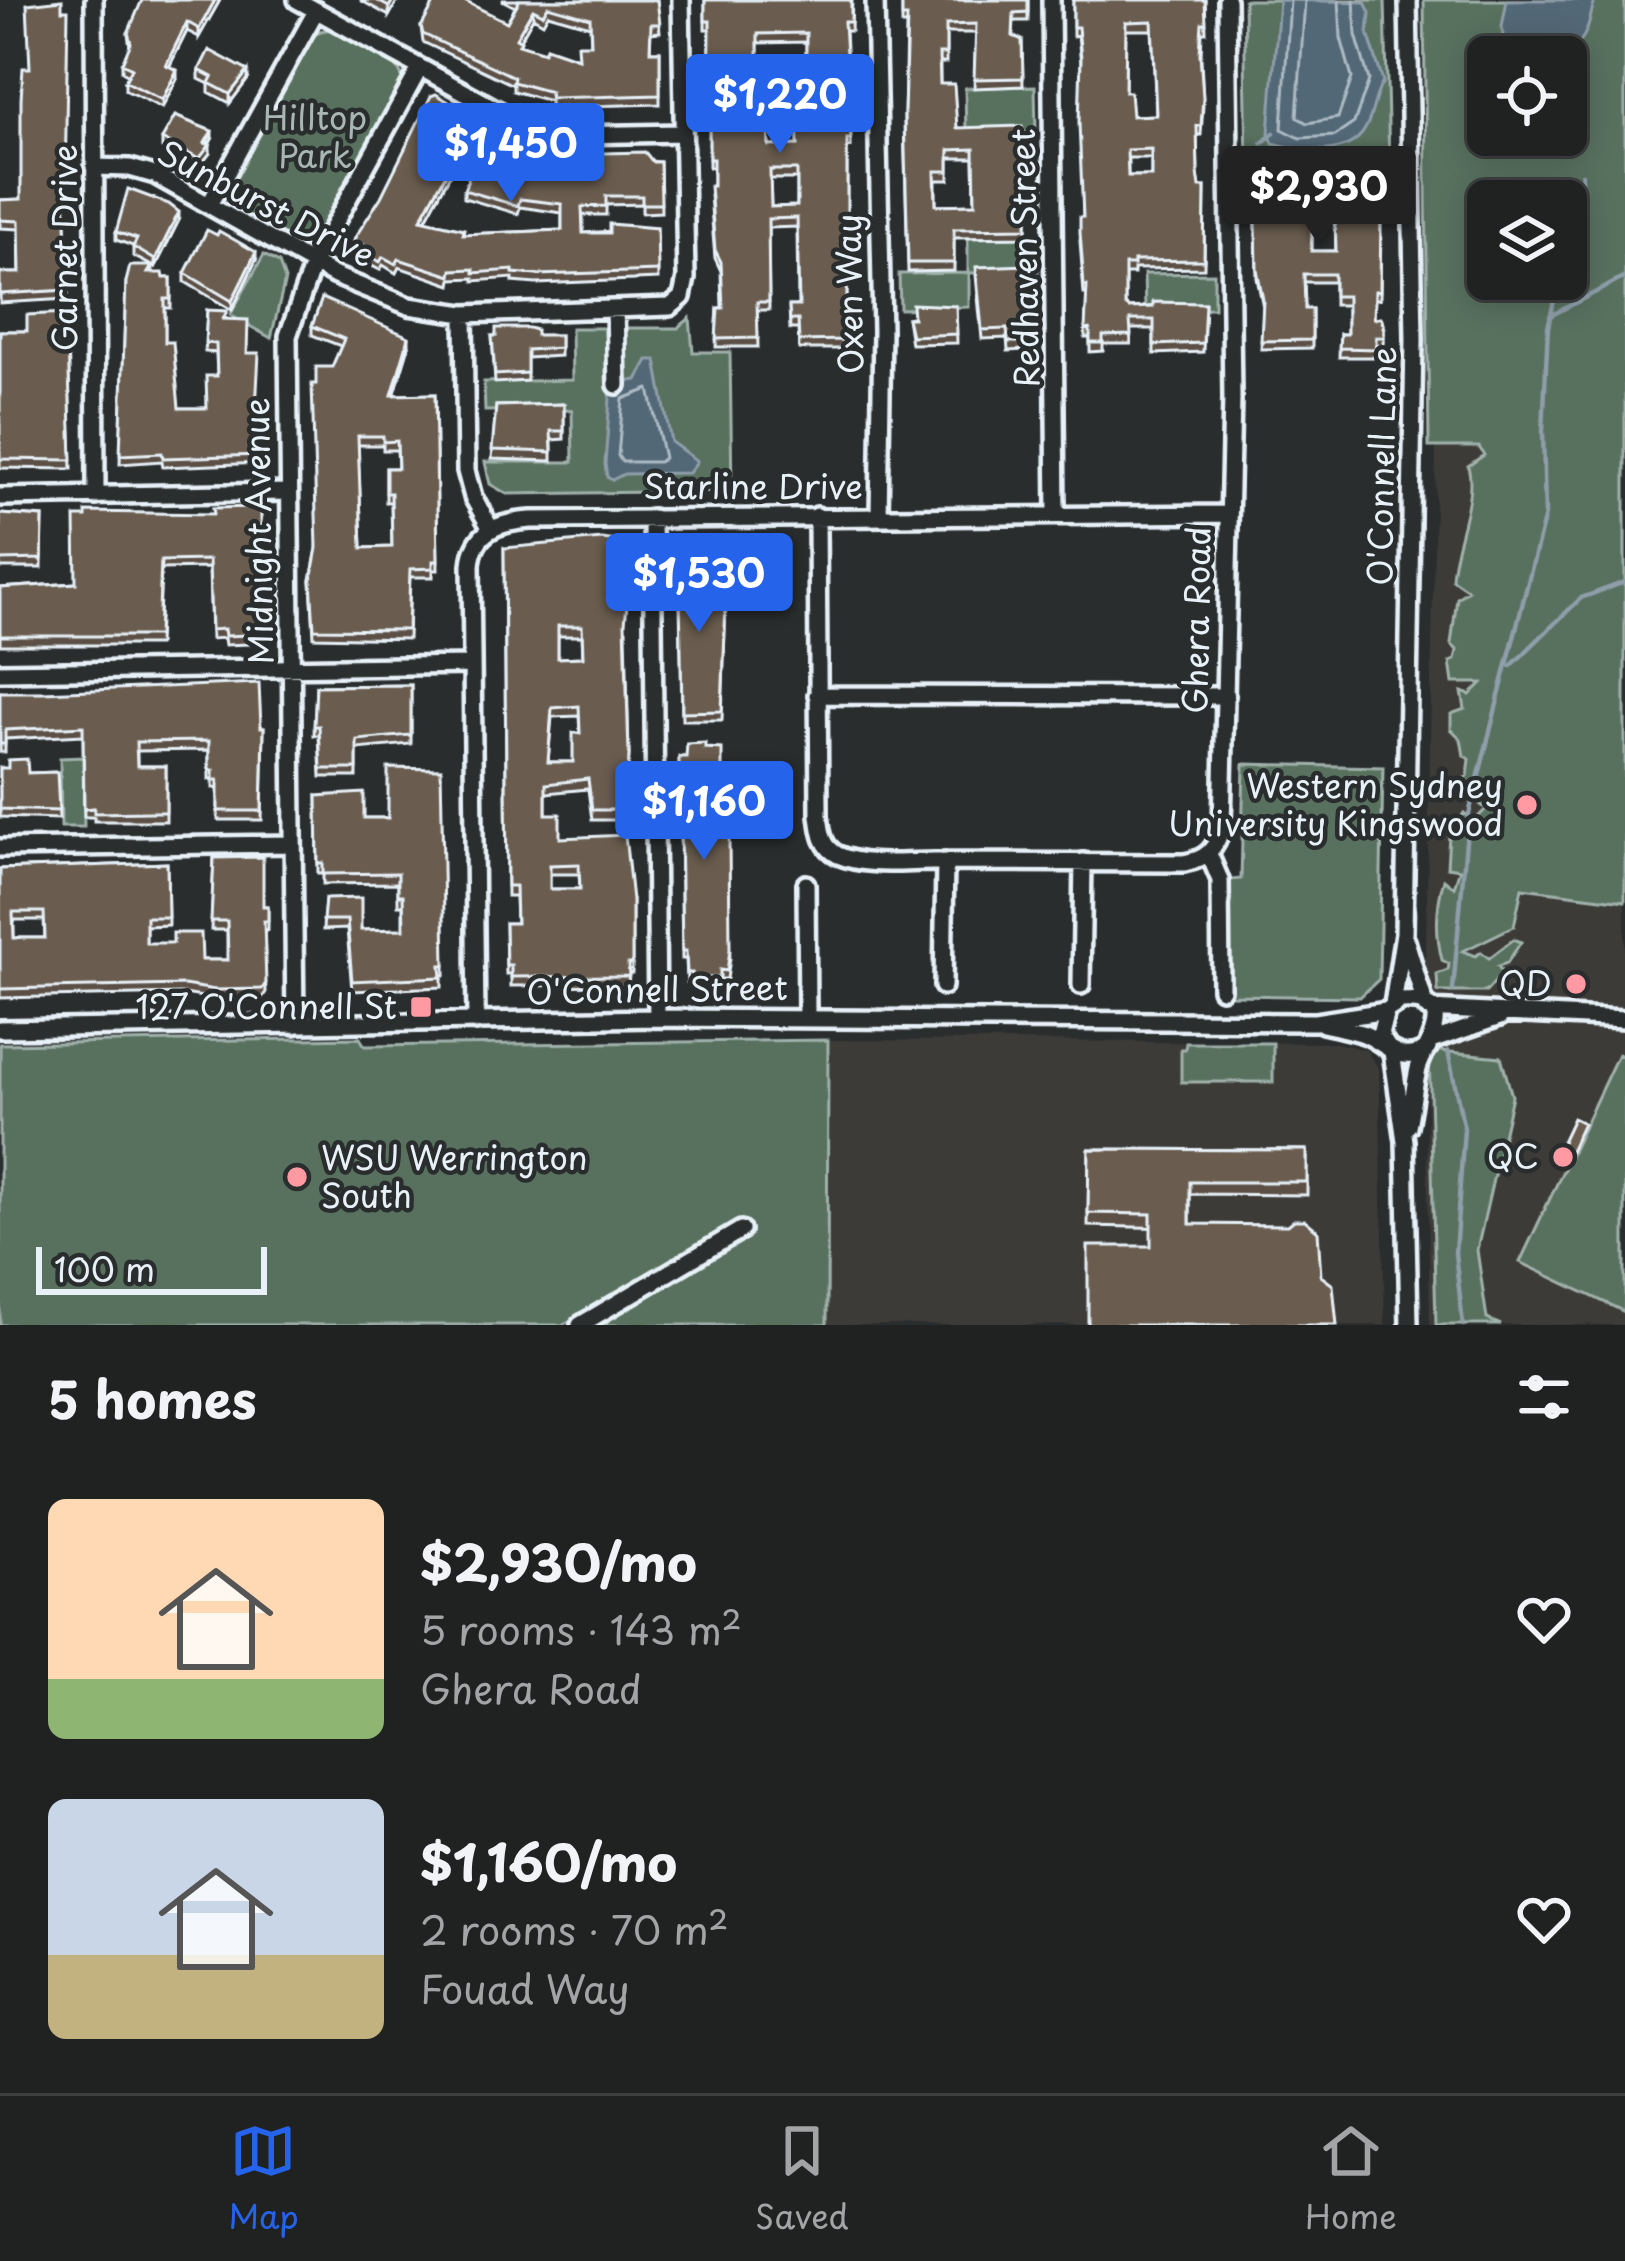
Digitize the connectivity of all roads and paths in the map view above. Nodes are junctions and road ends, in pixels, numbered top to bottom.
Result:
1 (94, 0) edge
2 (297, 0) edge
3 (682, 0) edge
4 (875, 0) edge
5 (1051, 0) edge
6 (1227, 0) edge
7 (1408, 0) edge
8 (316, 11) junction
9 (420, 68) junction
10 (683, 133) junction
11 (94, 167) junction
12 (209, 205) junction
13 (314, 261) junction
14 (615, 310) junction
15 (464, 314) junction
16 (617, 385) dead end
17 (287, 493) junction
18 (96, 496) junction
19 (0, 497) edge
20 (1229, 514) junction
21 (1056, 515) junction
22 (817, 516) junction
23 (880, 516) junction
24 (652, 518) junction
25 (491, 529) junction
26 (471, 665) junction
27 (290, 668) junction
28 (0, 673) edge
29 (818, 695) junction
30 (1226, 696) junction
31 (292, 844) junction
32 (0, 848) edge
33 (1209, 854) junction
34 (944, 862) junction
35 (1083, 862) junction
36 (806, 884) dead end
37 (1404, 933) junction
38 (1081, 985) dead end
39 (944, 986) dead end
40 (1221, 989) dead end
41 (1389, 1008) junction
42 (1427, 1008) junction
43 (1509, 1014) junction
44 (657, 1018) junction
45 (807, 1018) junction
46 (1625, 1019) edge
47 (476, 1022) junction
48 (1315, 1022) junction
49 (295, 1024) junction
50 (0, 1029) edge
51 (1432, 1043) junction
52 (1390, 1050) junction
53 (1406, 1141) junction
54 (741, 1230) dead end
55 (580, 1325) edge
56 (1409, 1325) edge

1 - 11 street, Garnet Drive
2 - 8 street
3 - 10 street, Sunburst Drive
4 - 23 street, Oxen Way
5 - 21 street, Redhaven Street
6 - 20 street, Ghera Road
7 - 37 street, O'Connell Lane
8 - 9 street
8 - 12 street
9 - 10 street
9 - 13 street, Midnight Avenue
10 - 14 street, Sunburst Drive
11 - 12 street, Sunburst Drive
11 - 18 street, Garnet Drive
12 - 13 street, Sunburst Drive
13 - 15 street, Sunburst Drive
13 - 17 street, Midnight Avenue
14 - 15 street, Sunburst Drive
14 - 16 street
15 - 25 street
17 - 18 street
17 - 27 street, Midnight Avenue
18 - 19 street
20 - 21 street, Starline Drive
20 - 30 street, Ghera Road
21 - 23 street, Starline Drive
22 - 23 street, Starline Drive
22 - 24 street, Starline Drive
22 - 29 street
24 - 25 street, Starline Drive
24 - 44 street
25 - 26 street
26 - 27 street
26 - 47 street
27 - 28 street
27 - 31 street, Midnight Avenue
29 - 30 street
29 - 34 street
30 - 33 street, Ghera Road
31 - 32 street
31 - 49 street, Midnight Avenue
33 - 35 street
33 - 40 street
34 - 35 street
34 - 39 street
35 - 38 street
36 - 45 street
37 - 41 street, O'Connell Lane
37 - 42 street, O'Connell Lane
41 - 42 street, O'Connell Street
41 - 48 street, O'Connell Street
41 - 52 street
42 - 43 street, O'Connell Street
42 - 51 street
43 - 46 street, O'Connell Street
43 - 51 street
44 - 45 street, O'Connell Street
44 - 47 street, O'Connell Street
45 - 48 street, O'Connell Street
47 - 49 street, O'Connell Street
48 - 52 street, O'Connell Street
49 - 50 street, O'Connell Street
51 - 52 street
51 - 53 street
52 - 53 street
53 - 56 street
54 - 55 street

